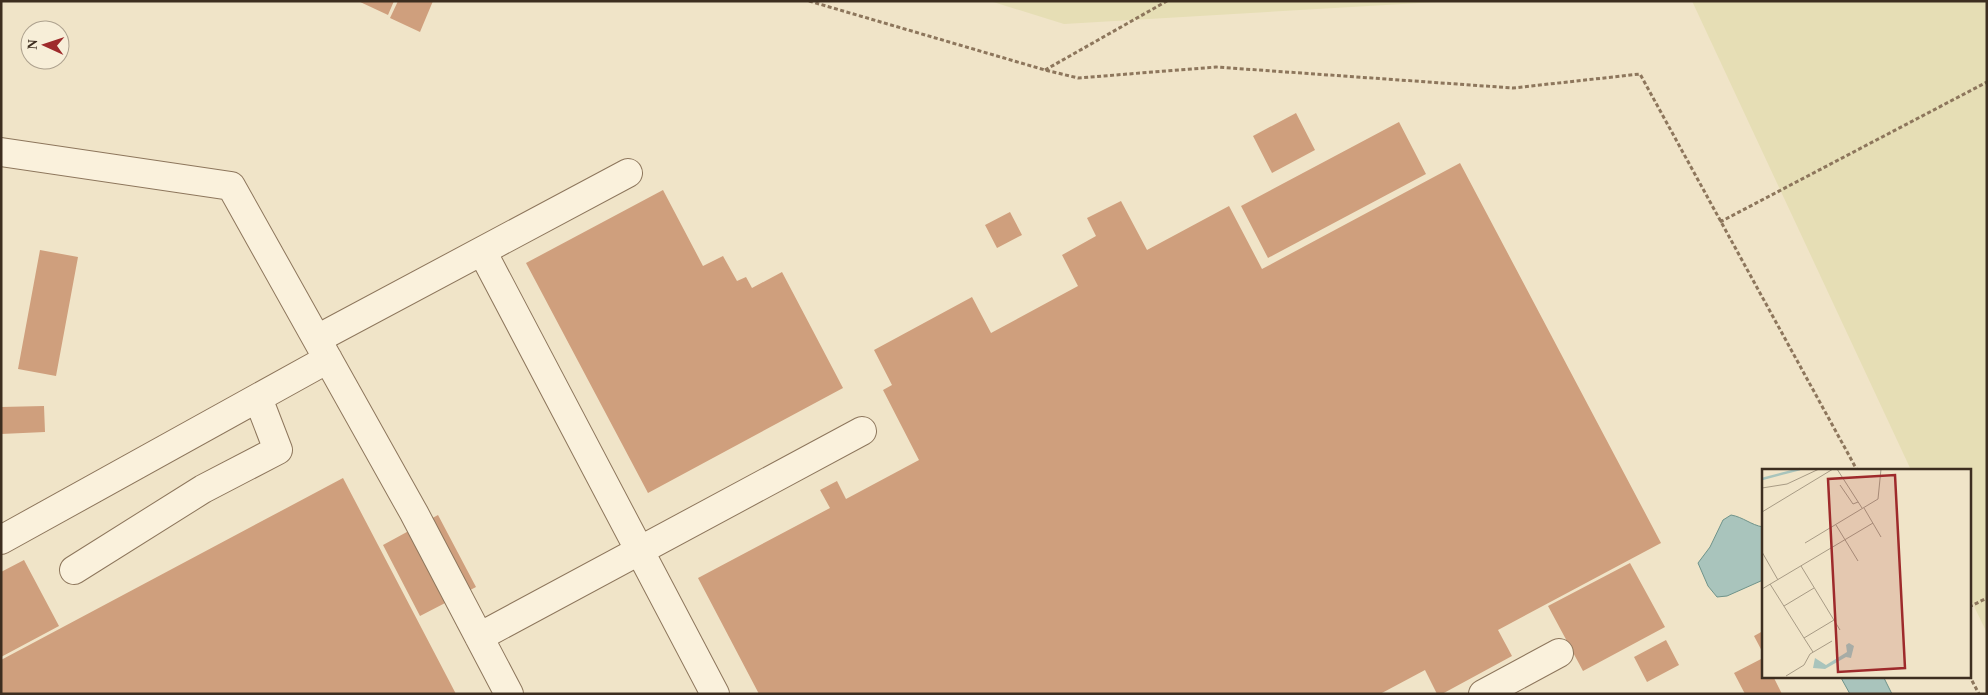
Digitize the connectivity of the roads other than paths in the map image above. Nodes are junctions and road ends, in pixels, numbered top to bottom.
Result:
1 (1, 152) edge
2 (628, 173) dead end
3 (482, 251) junction
4 (323, 349) junction
5 (258, 398) junction
6 (862, 432) dead end
7 (1, 540) edge
8 (639, 550) junction
9 (74, 570) dead end
10 (479, 637) junction
11 (1559, 653) dead end
12 (509, 694) edge
13 (715, 694) edge
14 (1483, 694) edge

1 - 4 lane
2 - 3 lane
3 - 4 lane
3 - 8 lane
4 - 5 lane
4 - 10 lane
5 - 7 lane
5 - 9 lane
6 - 8 lane
8 - 10 lane
8 - 13 lane
10 - 12 lane
11 - 14 lane

